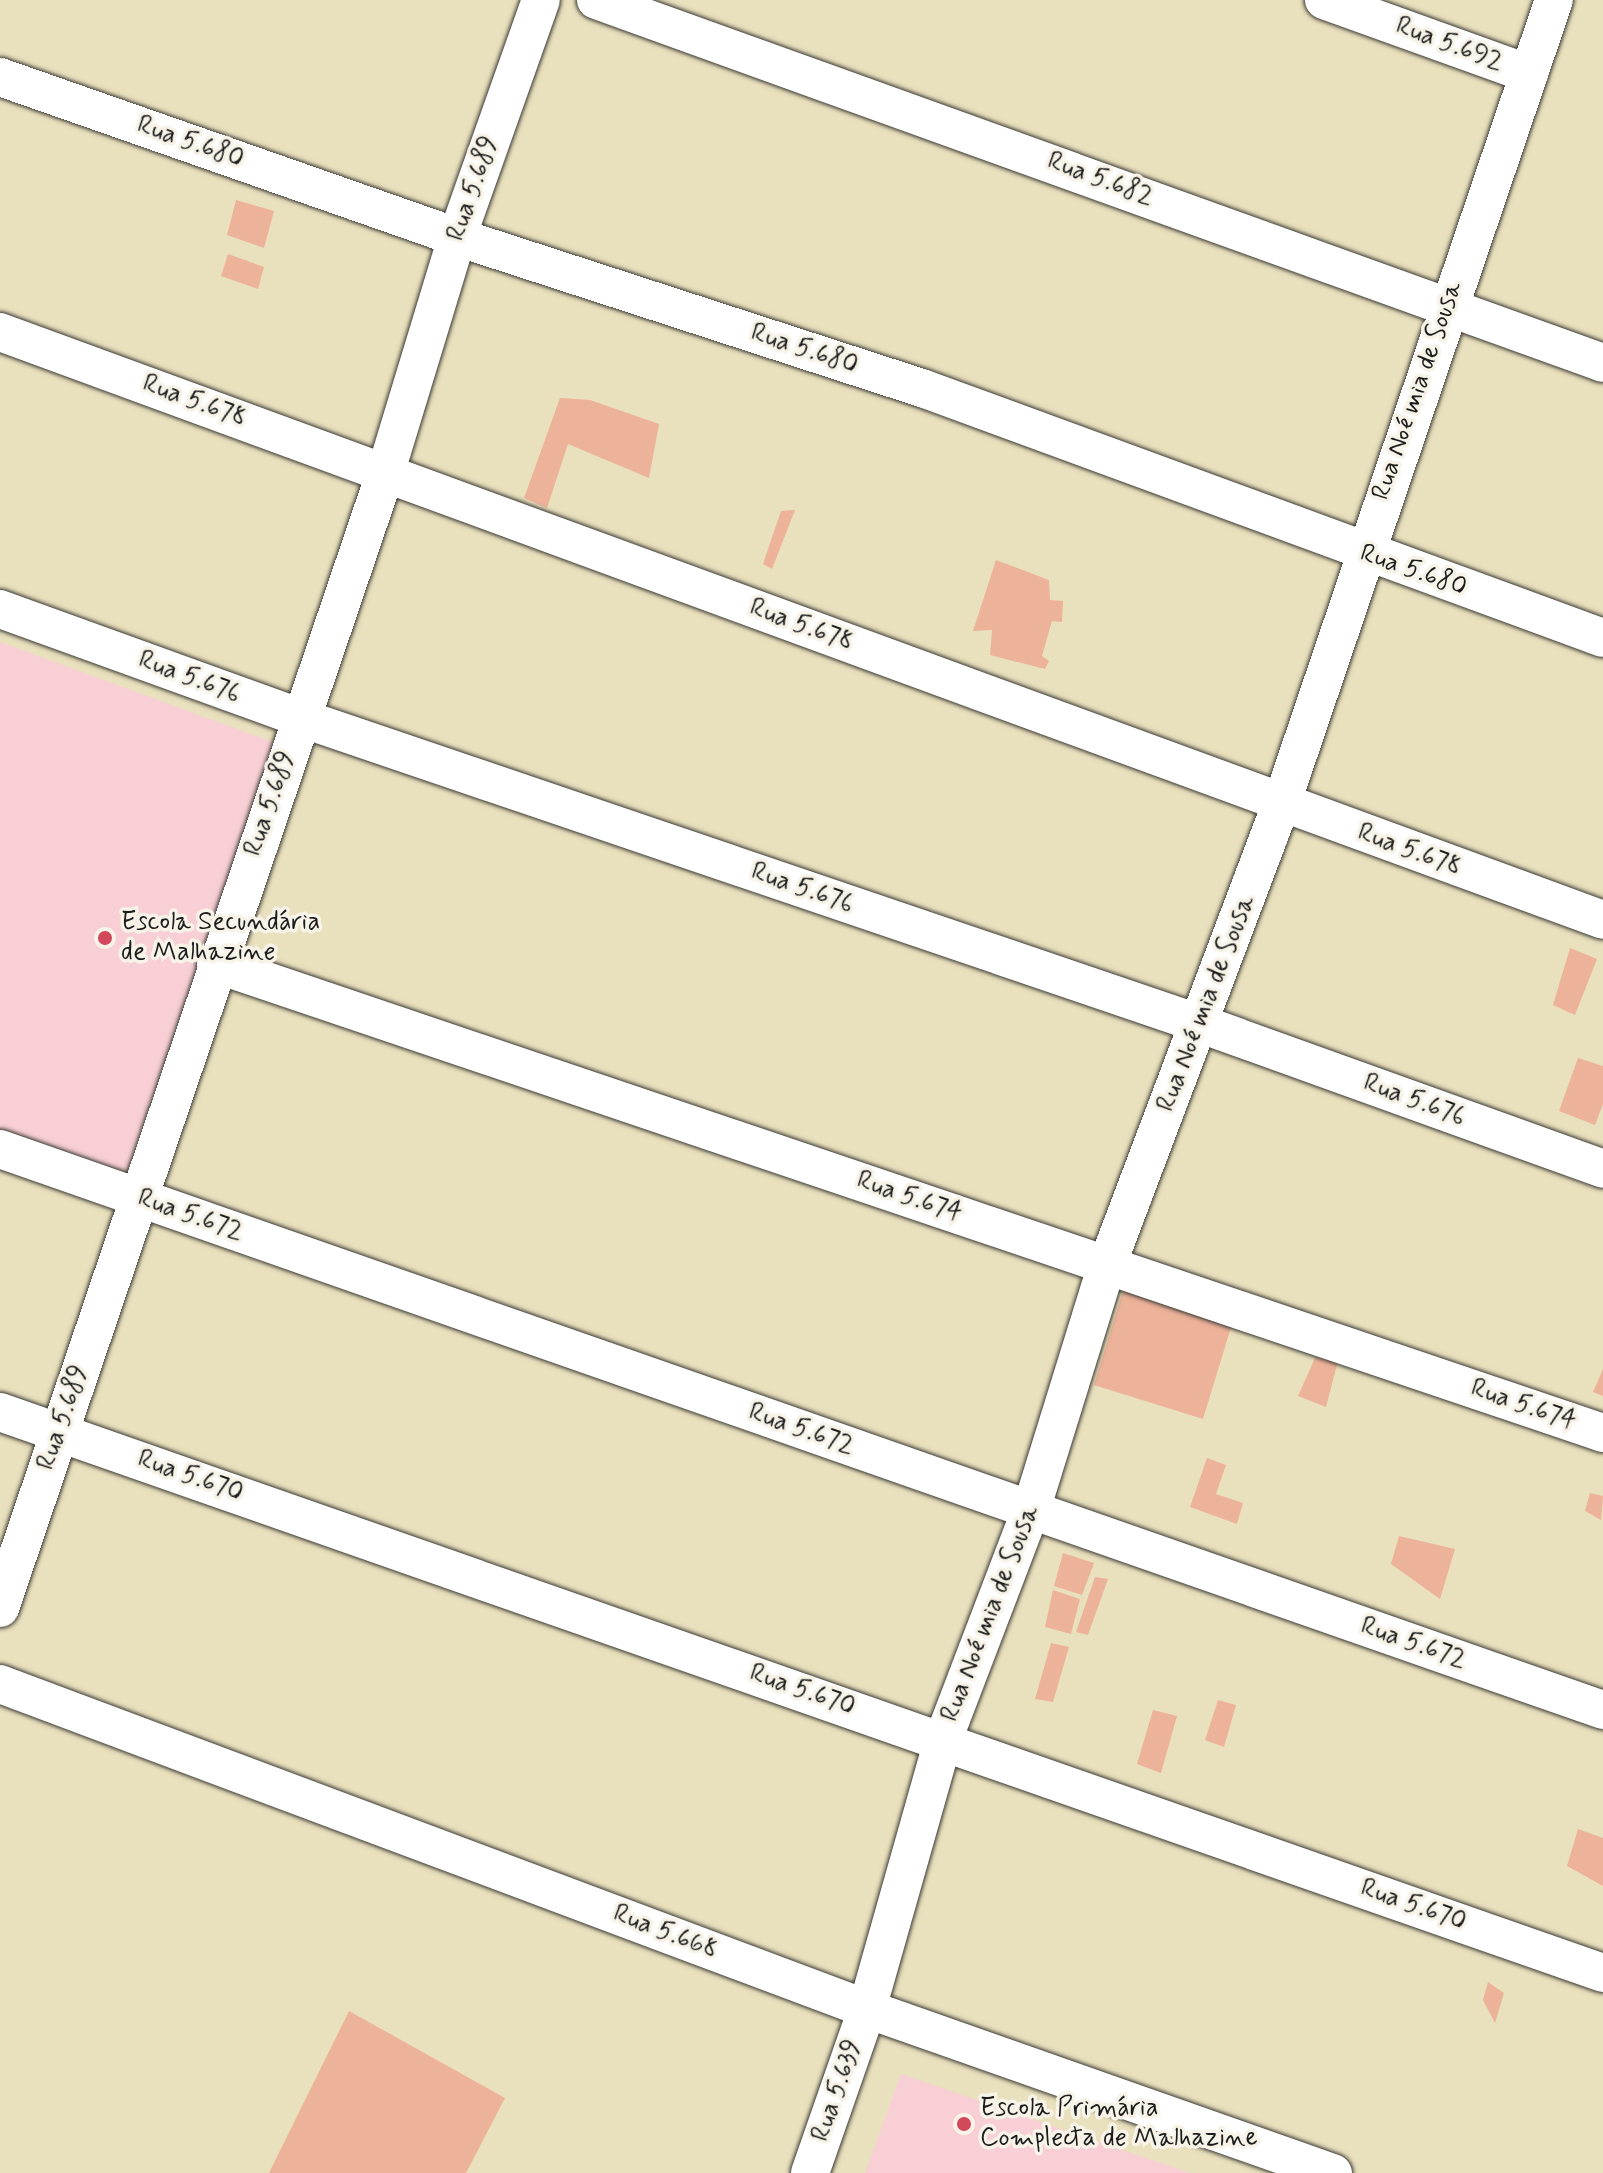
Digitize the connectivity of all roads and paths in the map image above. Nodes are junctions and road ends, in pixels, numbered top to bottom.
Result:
1 (541, 0) edge
2 (596, 0) edge
3 (1324, 0) edge
4 (1554, 0) edge
5 (1529, 74) junction
6 (0, 77) edge
7 (457, 237) junction
8 (1447, 304) junction
9 (0, 332) edge
10 (1603, 363) edge
11 (386, 471) junction
12 (1363, 553) junction
13 (0, 609) edge
14 (1603, 638) edge
15 (301, 718) junction
16 (1281, 805) junction
17 (1603, 920) edge
18 (216, 964) junction
19 (1201, 1024) junction
20 (0, 1149) edge
21 (1603, 1169) edge
22 (138, 1198) junction
23 (1107, 1265) junction
24 (0, 1412) edge
25 (59, 1432) junction
26 (1603, 1433) edge
27 (1031, 1510) junction
28 (0, 1608) edge
29 (0, 1684) edge
30 (1603, 1710) edge
31 (943, 1740) junction
32 (1603, 1973) edge
33 (867, 2009) junction
34 (810, 2173) edge
35 (1333, 2173) edge

1 - 7 street, Rua 5.689
2 - 8 street, Rua 5.682
3 - 5 street, Rua 5.692
4 - 5 street, Rua Noé mia de Sousa
5 - 8 street, Rua Noé mia de Sousa
6 - 7 street, Rua 5.680
7 - 11 street, Rua 5.689
7 - 12 street, Rua 5.680
8 - 10 street, Rua 5.682
8 - 12 street, Rua Noé mia de Sousa
9 - 11 street, Rua 5.678
11 - 15 street, Rua 5.689
11 - 16 street, Rua 5.678
12 - 14 street, Rua 5.680
12 - 16 street, Rua Noé mia de Sousa
13 - 15 street, Rua 5.676
15 - 18 street, Rua 5.689
15 - 19 street, Rua 5.676
16 - 17 street, Rua 5.678
16 - 19 street, Rua Noé mia de Sousa
18 - 22 street, Rua 5.689
18 - 23 street, Rua 5.674
19 - 21 street, Rua 5.676
19 - 23 street, Rua Noé mia de Sousa
20 - 22 street, Rua 5.672
22 - 25 street, Rua 5.689
22 - 27 street, Rua 5.672
23 - 26 street, Rua 5.674
23 - 27 street, Rua Noé mia de Sousa
24 - 25 street, Rua 5.670
25 - 28 street, Rua 5.689
25 - 31 street, Rua 5.670
27 - 30 street, Rua 5.672
27 - 31 street, Rua Noé mia de Sousa
29 - 33 street, Rua 5.668
31 - 32 street, Rua 5.670
31 - 33 street, Rua Noé mia de Sousa
33 - 34 street, Rua 5.639
33 - 35 street, Rua 5.668

